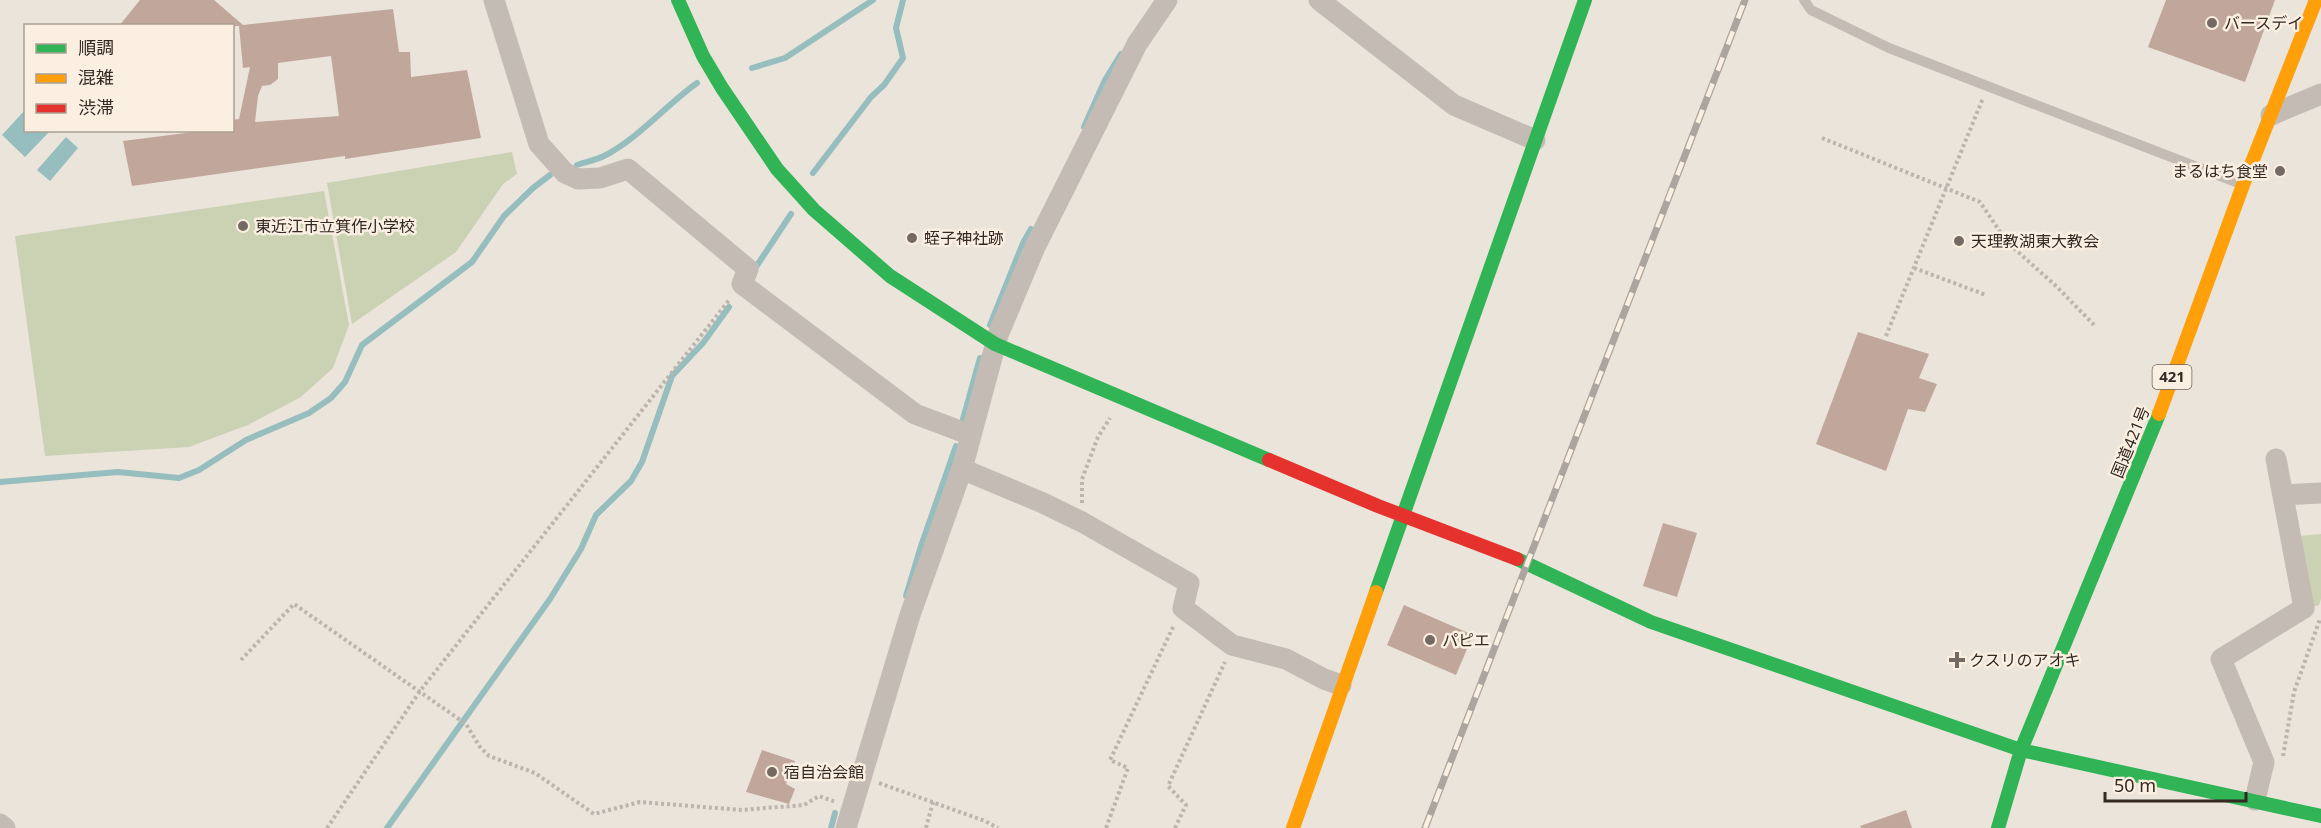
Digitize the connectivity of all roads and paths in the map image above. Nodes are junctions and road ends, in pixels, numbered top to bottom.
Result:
1 (494, 0) edge
2 (678, 0) edge
3 (1167, 0) edge
4 (1319, 0) edge
5 (1585, 0) edge
6 (1804, 0) edge
7 (2316, 0) edge
8 (1988, 87) junction
9 (2321, 94) edge
10 (2271, 115) junction
11 (1822, 138) dead end
12 (1535, 140) junction
13 (2243, 185) junction
14 (1946, 188) junction
15 (1914, 268) junction
16 (742, 284) junction
17 (1986, 295) dead end
18 (2096, 327) dead end
19 (1886, 336) dead end
20 (996, 344) junction
21 (1122, 398) junction
22 (971, 435) junction
23 (2276, 459) dead end
24 (962, 469) junction
25 (2321, 493) edge
26 (2283, 495) junction
27 (1402, 515) junction
28 (1082, 522) junction
29 (1183, 608) junction
30 (2321, 617) edge
31 (1232, 645) junction
32 (241, 660) dead end
33 (1341, 685) junction
34 (420, 691) junction
35 (2021, 750) junction
36 (2282, 763) dead end
37 (862, 777) junction
38 (2255, 800) junction
39 (933, 802) junction
40 (2277, 806) junction
41 (853, 807) junction
42 (2321, 816) edge
43 (0, 824) edge
44 (5, 828) edge
45 (327, 828) edge
46 (846, 828) edge
47 (926, 828) edge
48 (998, 828) edge
49 (1106, 828) edge
50 (1175, 828) edge
51 (1293, 828) edge
52 (1998, 828) edge
53 (2271, 828) edge

1 - 16 street
2 - 20 main road
3 - 20 street
4 - 12 street
5 - 12 main road
6 - 8 lane
7 - 10 main road, 国道421号 / 421
8 - 13 lane
8 - 14 path
9 - 10 street
10 - 13 main road, 国道421号 / 421
11 - 14 path
12 - 27 main road
13 - 35 main road, 国道421号 / 421
14 - 15 path
14 - 18 path
15 - 17 path
15 - 19 path
16 - 22 street
16 - 34 path
20 - 21 main road
20 - 22 street
21 - 27 main road
21 - 28 path
22 - 24 street
23 - 26 street
24 - 28 street
24 - 37 street
25 - 26 street
26 - 38 street
27 - 33 main road
27 - 35 main road
28 - 29 street
29 - 31 street
29 - 49 path
30 - 36 path
31 - 33 street
31 - 50 path
32 - 34 path
33 - 51 main road
34 - 41 path
34 - 45 path
35 - 38 main road
35 - 52 main road, 国道421号 / 421
37 - 39 path
37 - 41 street
38 - 40 main road
39 - 47 path
39 - 48 path
40 - 42 main road
40 - 53 street
41 - 46 street
43 - 44 street

